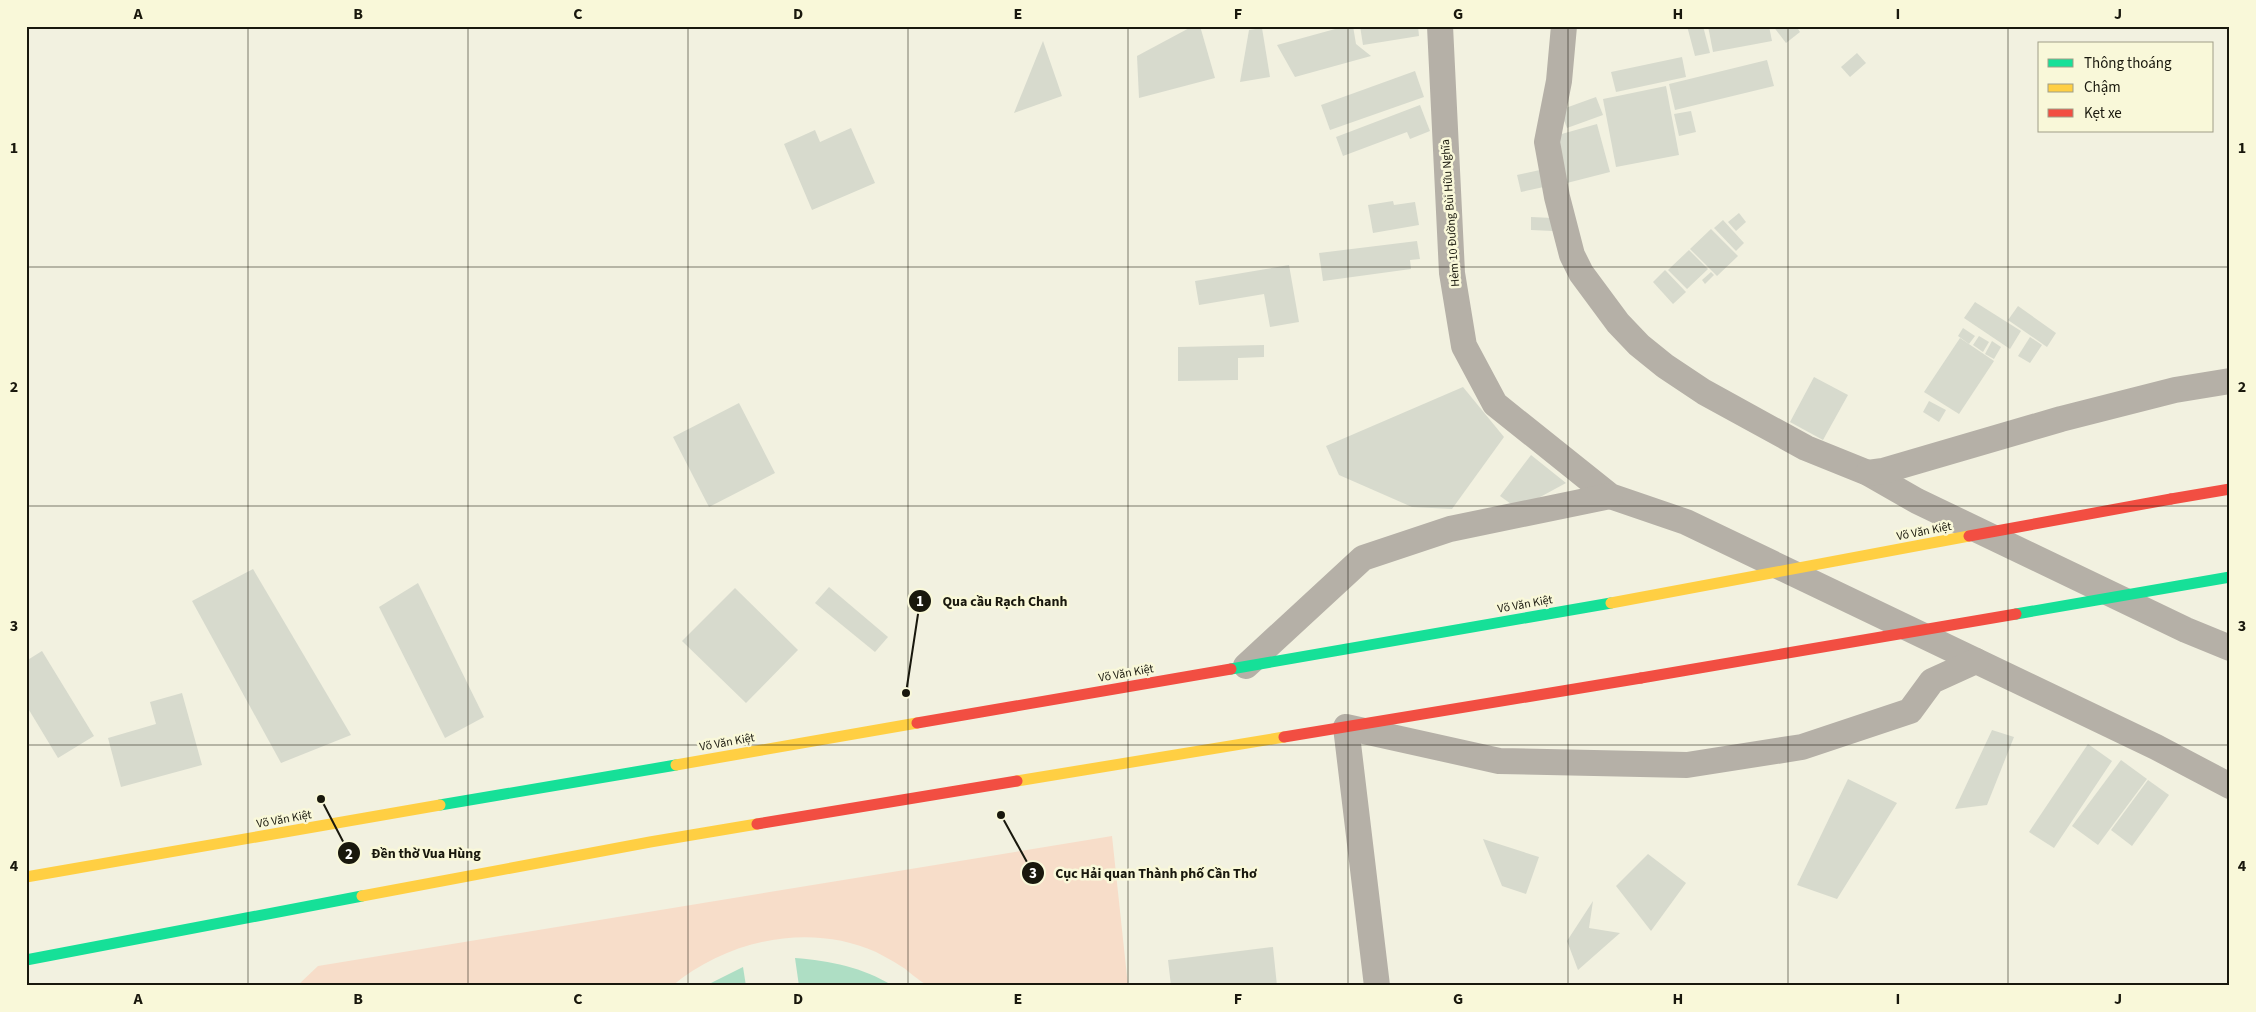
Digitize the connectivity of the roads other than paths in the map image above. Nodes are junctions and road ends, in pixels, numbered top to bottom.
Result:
1 (1440, 26) edge
2 (1564, 26) edge
3 (2230, 381) edge
4 (1868, 473) junction
5 (2230, 489) edge
6 (1610, 496) junction
7 (2230, 577) edge
8 (2230, 648) edge
9 (1976, 661) junction
10 (1246, 666) junction
11 (1346, 727) junction
12 (2230, 786) edge
13 (26, 877) edge
14 (26, 960) edge
15 (1377, 986) edge

1 - 6 street, Hẻm 10 Đường Bùi Hữu Nghĩa
2 - 4 street
3 - 4 street
4 - 8 street
5 - 10 main road, Võ Văn Kiệt, bridge
6 - 9 street, Hẻm 10 Đường Bùi Hữu Nghĩa
6 - 10 street
7 - 11 main road, bridge
9 - 11 street
9 - 12 street, Hẻm 10 Đường Bùi Hữu Nghĩa
10 - 13 main road, Võ Văn Kiệt
11 - 14 main road
11 - 15 street

